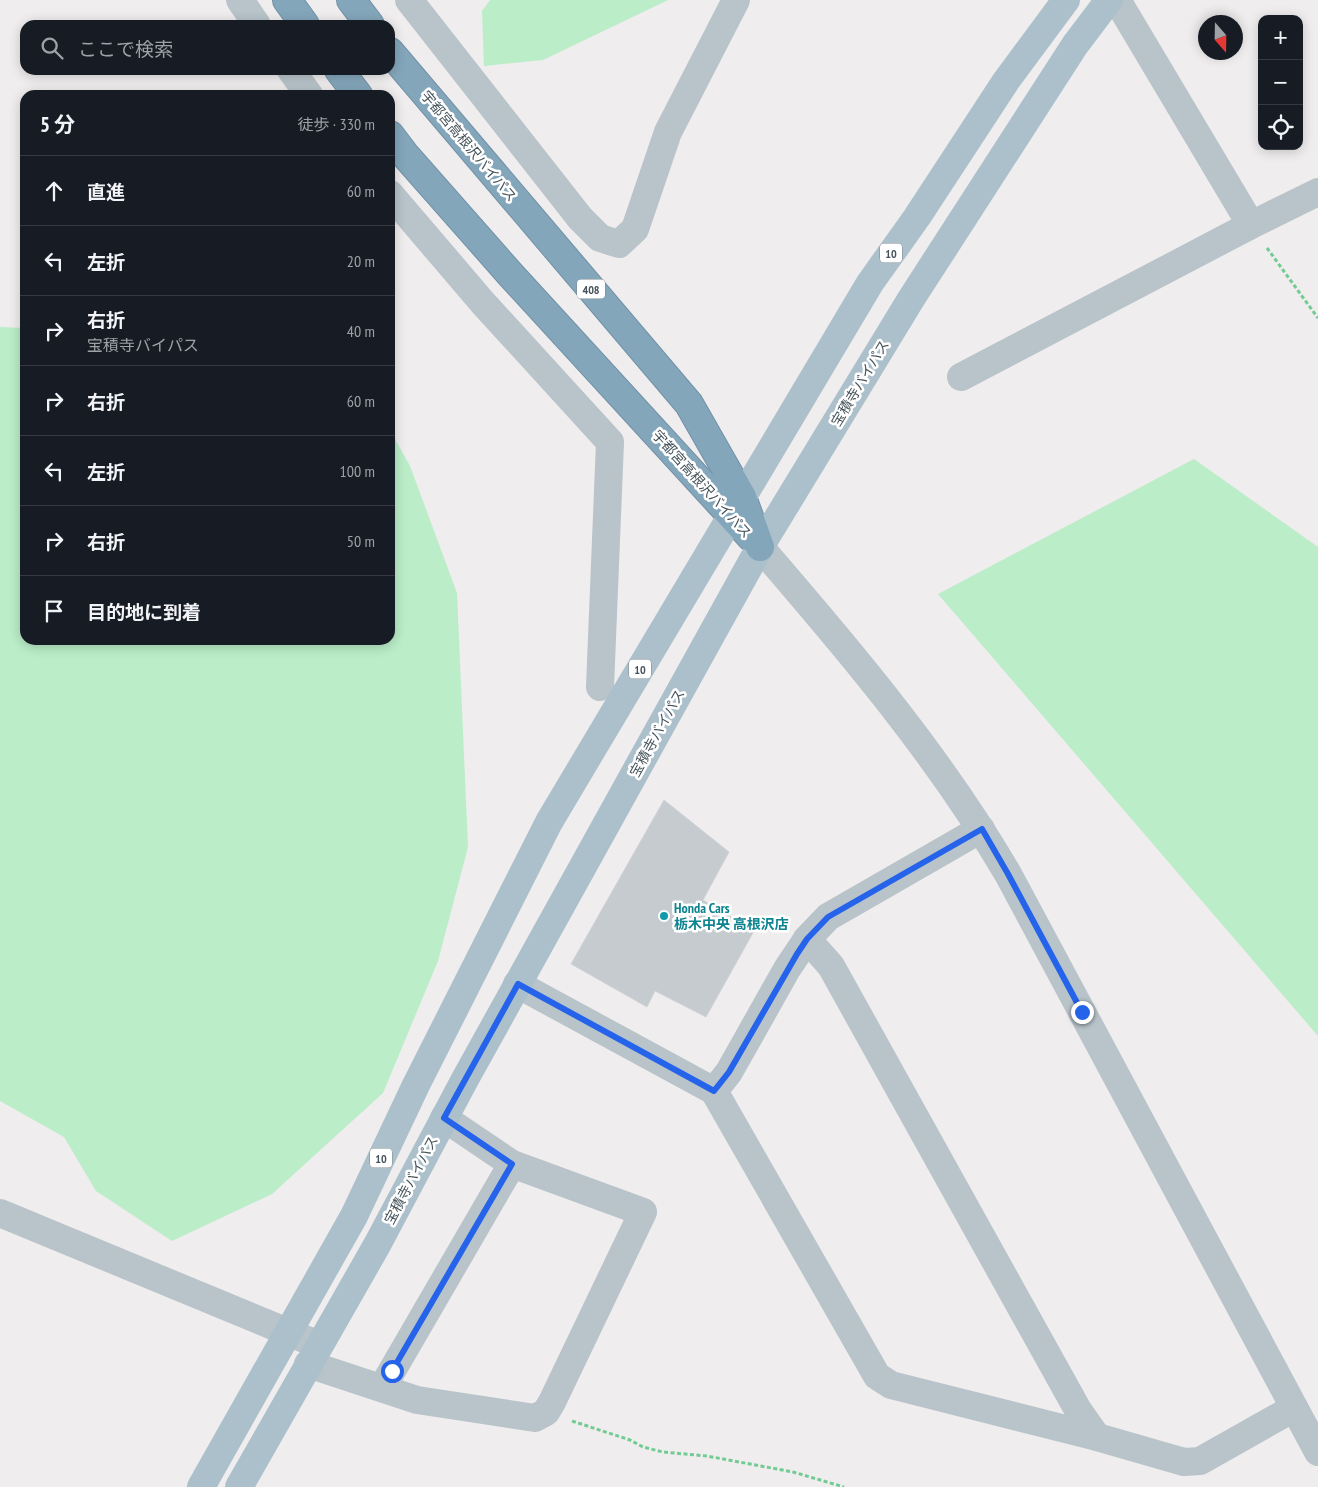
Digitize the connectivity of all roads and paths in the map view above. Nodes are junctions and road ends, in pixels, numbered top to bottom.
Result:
1 (240, 0) edge
2 (287, 0) edge
3 (351, 0) edge
4 (409, 0) edge
5 (736, 0) edge
6 (1066, 0) edge
7 (1109, 0) edge
8 (1116, 0) edge
9 (254, 20) edge
10 (302, 20) edge
11 (366, 20) edge
12 (395, 58) edge
13 (294, 75) edge
14 (343, 75) edge
15 (305, 90) edge
16 (354, 90) edge
17 (395, 142) edge
18 (1318, 192) edge
19 (395, 200) edge
20 (1251, 225) junction
21 (1318, 318) edge
22 (960, 377) dead end
23 (736, 506) junction
24 (760, 547) junction
25 (600, 687) dead end
26 (982, 829) junction
27 (807, 939) junction
28 (518, 984) junction
29 (714, 1091) junction
30 (444, 1118) junction
31 (512, 1164) junction
32 (0, 1213) edge
33 (289, 1333) junction
34 (314, 1354) junction
35 (382, 1388) junction
36 (1294, 1408) junction
37 (546, 1412) junction
38 (1096, 1437) junction
39 (1318, 1452) edge
40 (201, 1487) edge
41 (239, 1487) edge
42 (844, 1487) edge

1 - 9 street
2 - 10 highway
3 - 11 highway
4 - 5 street
6 - 23 main road, 10
7 - 24 main road, 宝積寺バイパス
8 - 20 street
12 - 23 highway, 宇都宮高根沢バイパス / 408
13 - 15 street
14 - 16 highway
17 - 23 highway, 宇都宮高根沢バイパス / 408
18 - 20 street
19 - 25 street
20 - 21 path
20 - 22 street
23 - 24 highway, 宇都宮高根沢バイパス / 408
23 - 33 main road, 10
24 - 26 street
24 - 28 main road, 宝積寺バイパス
26 - 27 street
26 - 36 street
27 - 29 street
27 - 38 street
28 - 29 street
28 - 30 main road, 宝積寺バイパス
29 - 38 street
30 - 31 street
30 - 34 main road, 宝積寺バイパス
31 - 35 street
31 - 37 street
32 - 33 street
33 - 34 street
33 - 40 main road, 10
34 - 35 street
34 - 41 main road, 宝積寺バイパス
35 - 37 street
36 - 38 street
36 - 39 street
37 - 42 path

